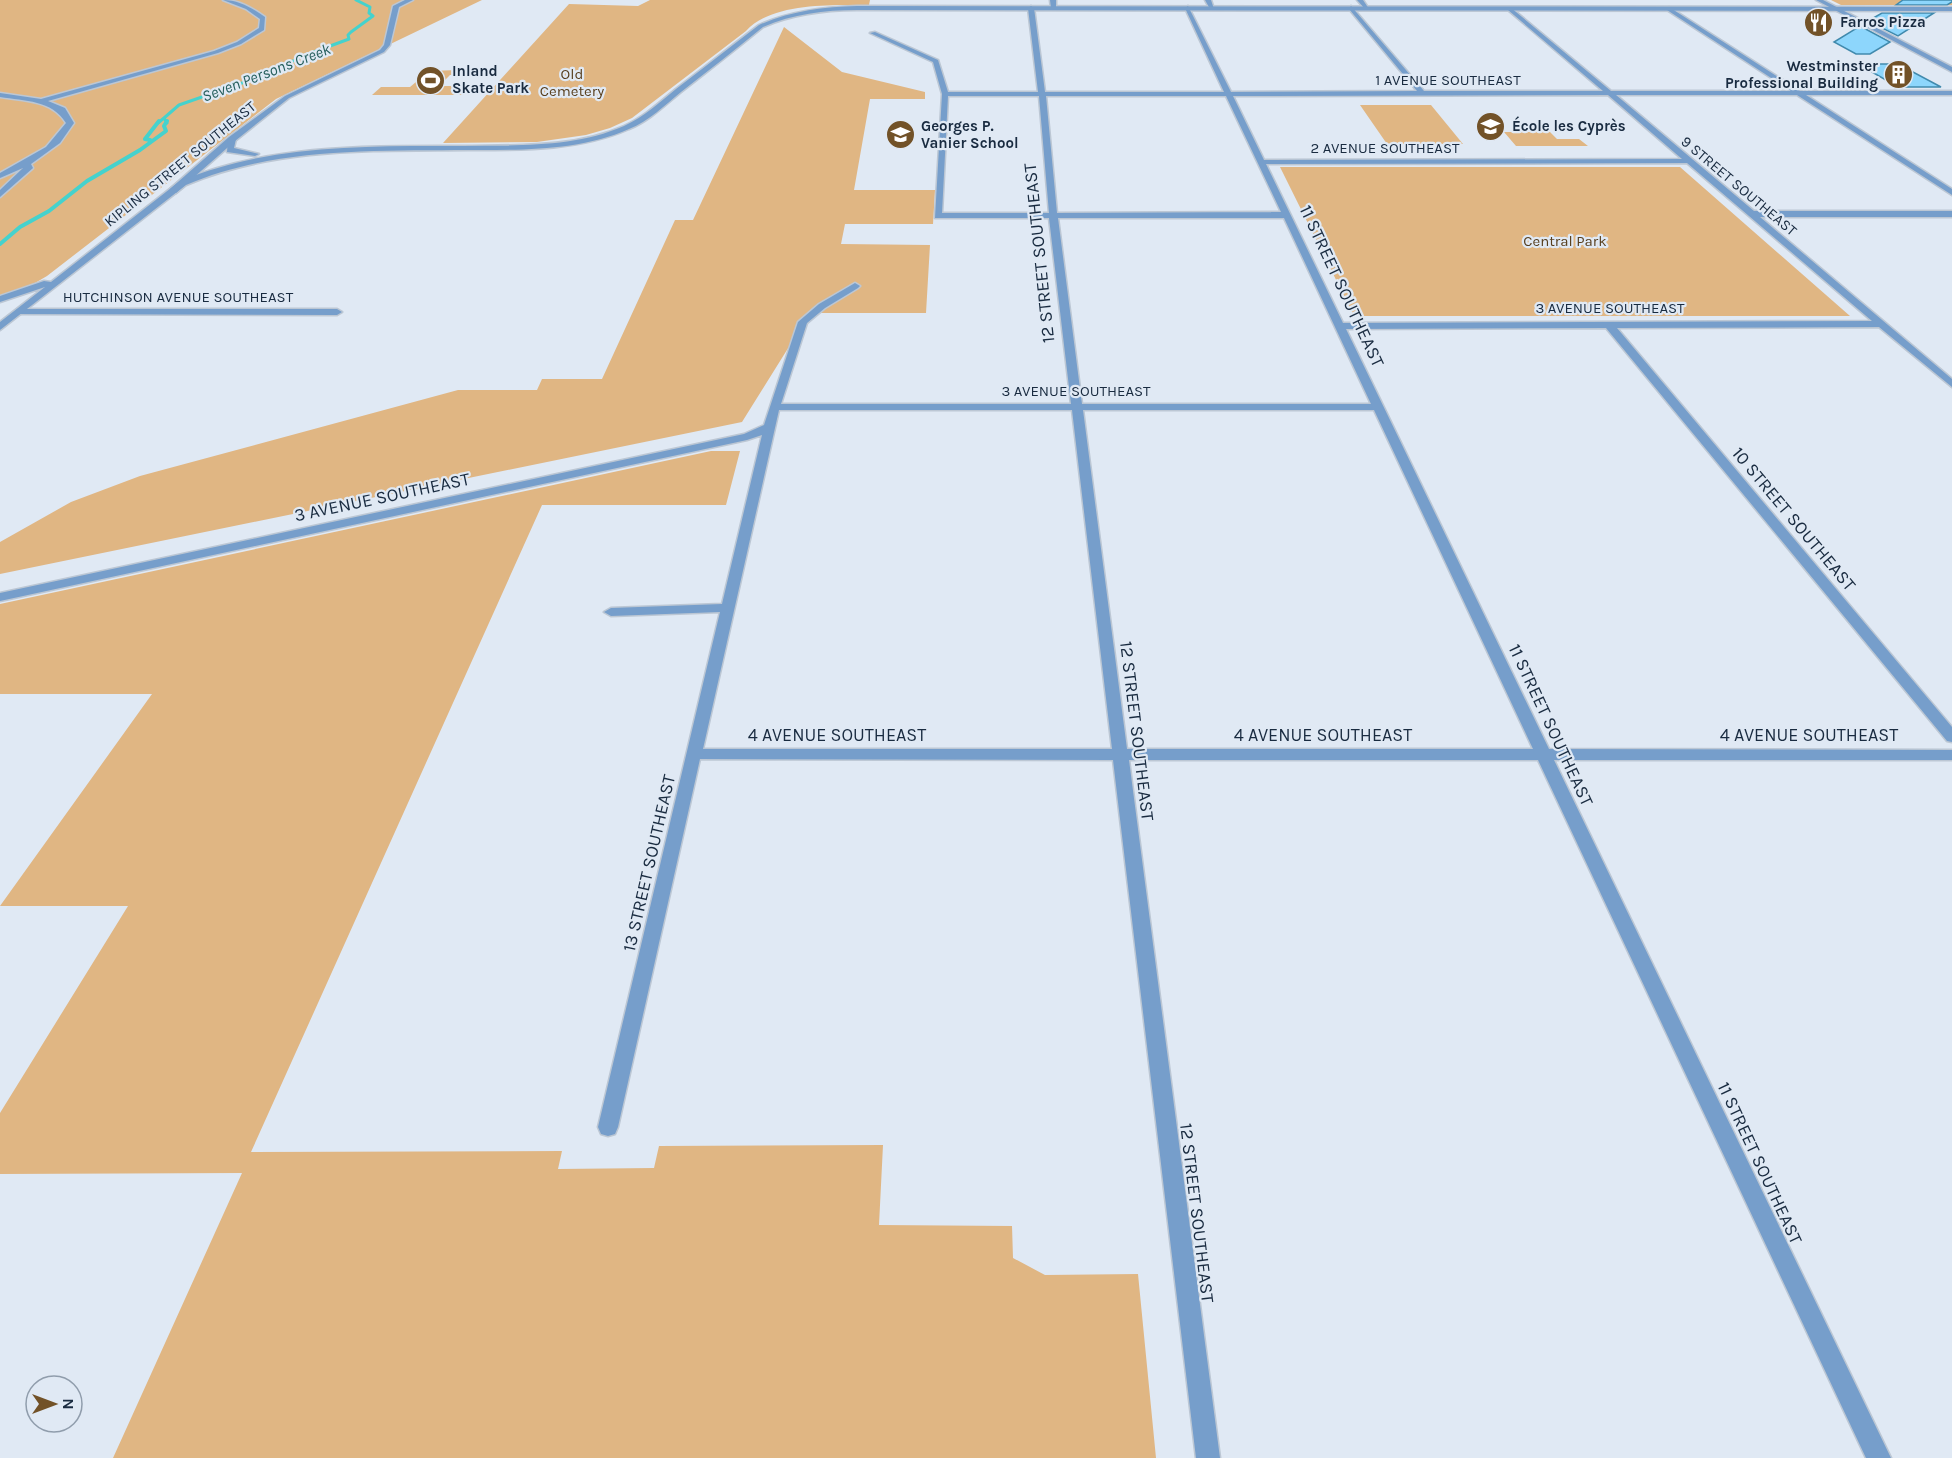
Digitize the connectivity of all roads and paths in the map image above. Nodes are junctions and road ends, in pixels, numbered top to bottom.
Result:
1 (226, 0) edge
2 (410, 0) edge
3 (1053, 0) edge
4 (1208, 0) edge
5 (1360, 0) edge
6 (1666, 0) edge
7 (1819, 0) edge
8 (394, 3) edge
9 (1511, 4) edge
10 (1031, 8) junction
11 (1054, 8) junction
12 (1188, 8) junction
13 (1212, 8) junction
14 (1351, 8) junction
15 (1367, 8) junction
16 (1669, 9) junction
17 (1679, 9) junction
18 (1836, 9) junction
19 (1952, 9) edge
20 (873, 33) dead end
21 (1952, 70) edge
22 (1422, 93) junction
23 (1609, 93) junction
24 (1798, 93) junction
25 (1952, 93) edge
26 (0, 94) edge
27 (945, 94) junction
28 (1042, 94) junction
29 (1229, 94) junction
30 (40, 101) junction
31 (232, 139) junction
32 (273, 154) junction
33 (38, 157) junction
34 (1689, 161) junction
35 (1261, 162) junction
36 (0, 176) edge
37 (2, 191) edge
38 (173, 191) junction
39 (1952, 193) edge
40 (1752, 214) junction
41 (1952, 214) edge
42 (1287, 215) junction
43 (1053, 216) junction
44 (74, 269) junction
45 (855, 286) dead end
46 (0, 299) edge
47 (0, 312) edge
48 (19, 312) junction
49 (337, 312) dead end
50 (1881, 324) junction
51 (1609, 325) junction
52 (1339, 326) junction
53 (0, 327) edge
54 (1952, 384) edge
55 (774, 407) junction
56 (1077, 407) junction
57 (1378, 407) junction
58 (770, 427) junction
59 (0, 597) edge
60 (728, 608) junction
61 (611, 612) dead end
62 (1952, 737) edge
63 (695, 754) junction
64 (1120, 754) junction
65 (1544, 755) junction
66 (1952, 755) edge
67 (608, 1127) dead end
68 (1208, 1458) edge
69 (1879, 1458) edge

1 - 30 street
2 - 8 street
3 - 11 street
4 - 13 street
5 - 15 street
6 - 17 street
7 - 18 street
8 - 31 street, KIPLING STREET SOUTHEAST
9 - 15 street
9 - 16 street
9 - 23 street, 9 STREET SOUTHEAST
10 - 11 street
10 - 28 street, 12 STREET SOUTHEAST
10 - 32 street
11 - 12 street
12 - 13 street
12 - 29 street, 11 STREET SOUTHEAST
13 - 14 street
14 - 15 street
14 - 22 street
16 - 17 street
16 - 24 street
17 - 18 street
18 - 19 street
18 - 21 street
20 - 27 street
22 - 23 street, 1 AVENUE SOUTHEAST
22 - 29 street, 1 AVENUE SOUTHEAST
23 - 24 street, 1 AVENUE SOUTHEAST
23 - 34 street, 9 STREET SOUTHEAST
24 - 25 street, 1 AVENUE SOUTHEAST
24 - 39 street
26 - 30 street
27 - 28 street, 1 AVENUE SOUTHEAST
27 - 43 street
28 - 29 street, 1 AVENUE SOUTHEAST
28 - 43 street, 12 STREET SOUTHEAST
29 - 35 street, 11 STREET SOUTHEAST
30 - 33 street
31 - 32 street
31 - 38 street, KIPLING STREET SOUTHEAST
32 - 38 street
33 - 36 street
33 - 37 street
34 - 35 street, 2 AVENUE SOUTHEAST
34 - 40 street, 9 STREET SOUTHEAST
35 - 42 street, 11 STREET SOUTHEAST
38 - 44 street, KIPLING STREET SOUTHEAST
40 - 41 street
40 - 50 street, 9 STREET SOUTHEAST
42 - 43 street
42 - 52 street, 11 STREET SOUTHEAST
43 - 56 street, 12 STREET SOUTHEAST
44 - 46 street
44 - 48 street, KIPLING STREET SOUTHEAST
45 - 55 street, 13 STREET SOUTHEAST
47 - 48 street, HUTCHINSON AVENUE SOUTHEAST
48 - 49 street, HUTCHINSON AVENUE SOUTHEAST
48 - 53 street, KIPLING STREET SOUTHEAST
50 - 51 street, 3 AVENUE SOUTHEAST
50 - 54 street, 9 STREET SOUTHEAST
51 - 52 street, 3 AVENUE SOUTHEAST
51 - 62 street, 10 STREET SOUTHEAST
52 - 57 street, 11 STREET SOUTHEAST
55 - 56 street, 3 AVENUE SOUTHEAST
55 - 58 street, 13 STREET SOUTHEAST
56 - 57 street, 3 AVENUE SOUTHEAST
56 - 64 street, 12 STREET SOUTHEAST
57 - 65 street, 11 STREET SOUTHEAST
58 - 59 street, 3 AVENUE SOUTHEAST
58 - 60 street, 13 STREET SOUTHEAST
60 - 61 street
60 - 63 street, 13 STREET SOUTHEAST
63 - 64 street, 4 AVENUE SOUTHEAST
63 - 67 street, 13 STREET SOUTHEAST
64 - 65 street, 4 AVENUE SOUTHEAST
64 - 68 street, 12 STREET SOUTHEAST
65 - 66 street, 4 AVENUE SOUTHEAST
65 - 69 street, 11 STREET SOUTHEAST

